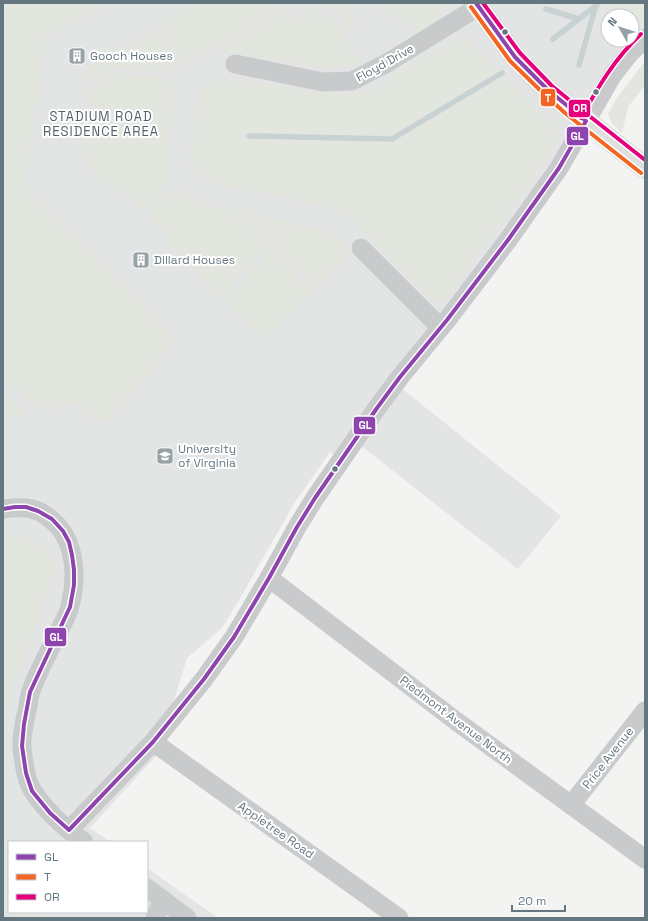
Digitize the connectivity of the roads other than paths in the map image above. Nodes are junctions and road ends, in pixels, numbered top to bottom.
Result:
1 (477, 5) edge
2 (645, 38) edge
3 (235, 64) dead end
4 (586, 121) junction
5 (645, 168) edge
6 (361, 248) dead end
7 (440, 327) junction
8 (3, 509) edge
9 (269, 578) junction
10 (645, 710) edge
11 (153, 742) junction
12 (572, 805) junction
13 (69, 830) junction
14 (83, 841) edge
15 (645, 859) edge
16 (148, 889) edge
17 (163, 900) junction
18 (155, 918) edge
19 (187, 918) edge
20 (399, 918) edge

1 - 3 street, Floyd Drive
1 - 4 main road
2 - 4 street
4 - 5 main road
4 - 7 street
6 - 7 street
7 - 9 street
8 - 13 street
9 - 11 street
9 - 12 street, Piedmont Avenue North
10 - 12 street, Price Avenue
11 - 13 street
11 - 20 street, Appletree Road
12 - 15 street, Piedmont Avenue North
13 - 14 street
16 - 17 street
17 - 18 street
17 - 19 street

